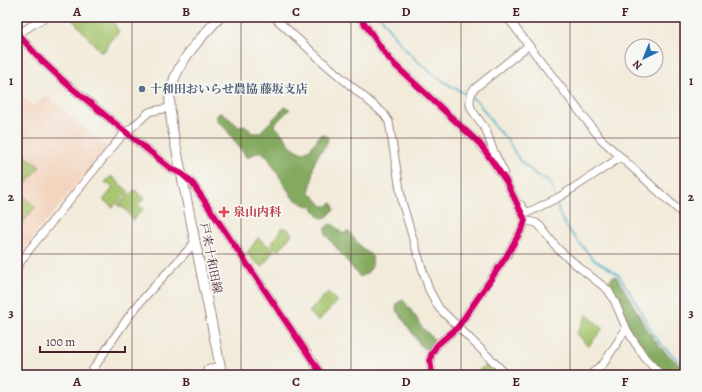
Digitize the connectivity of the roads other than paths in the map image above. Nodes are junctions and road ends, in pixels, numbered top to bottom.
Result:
1 (45, 17) edge
2 (220, 17) edge
3 (274, 17) edge
4 (360, 17) edge
5 (507, 17) edge
6 (17, 34) edge
7 (529, 45) junction
8 (170, 108) junction
9 (126, 132) junction
10 (621, 157) junction
11 (182, 174) junction
12 (507, 183) junction
13 (515, 199) junction
14 (685, 216) edge
15 (525, 220) junction
16 (195, 242) junction
17 (17, 267) edge
18 (458, 327) junction
19 (626, 329) junction
20 (220, 365) junction
21 (89, 375) edge
22 (206, 375) edge
23 (222, 375) edge
24 (322, 375) edge
25 (432, 375) edge
26 (507, 375) edge
27 (590, 375) edge
28 (662, 375) edge

1 - 6 street
2 - 8 main road, 戸来十和田線
3 - 18 street
4 - 12 street
5 - 7 street
6 - 9 street
7 - 10 street
7 - 12 street
8 - 9 street
8 - 11 main road, 戸来十和田線
9 - 11 street
9 - 17 street
10 - 13 street
10 - 14 street
11 - 16 main road, 戸来十和田線
11 - 24 street
12 - 13 street
13 - 15 street
15 - 18 street
15 - 19 street
16 - 20 main road, 戸来十和田線
16 - 21 street
18 - 25 street
18 - 26 street
19 - 27 street
19 - 28 street
20 - 22 street
20 - 23 main road, 戸来十和田線

